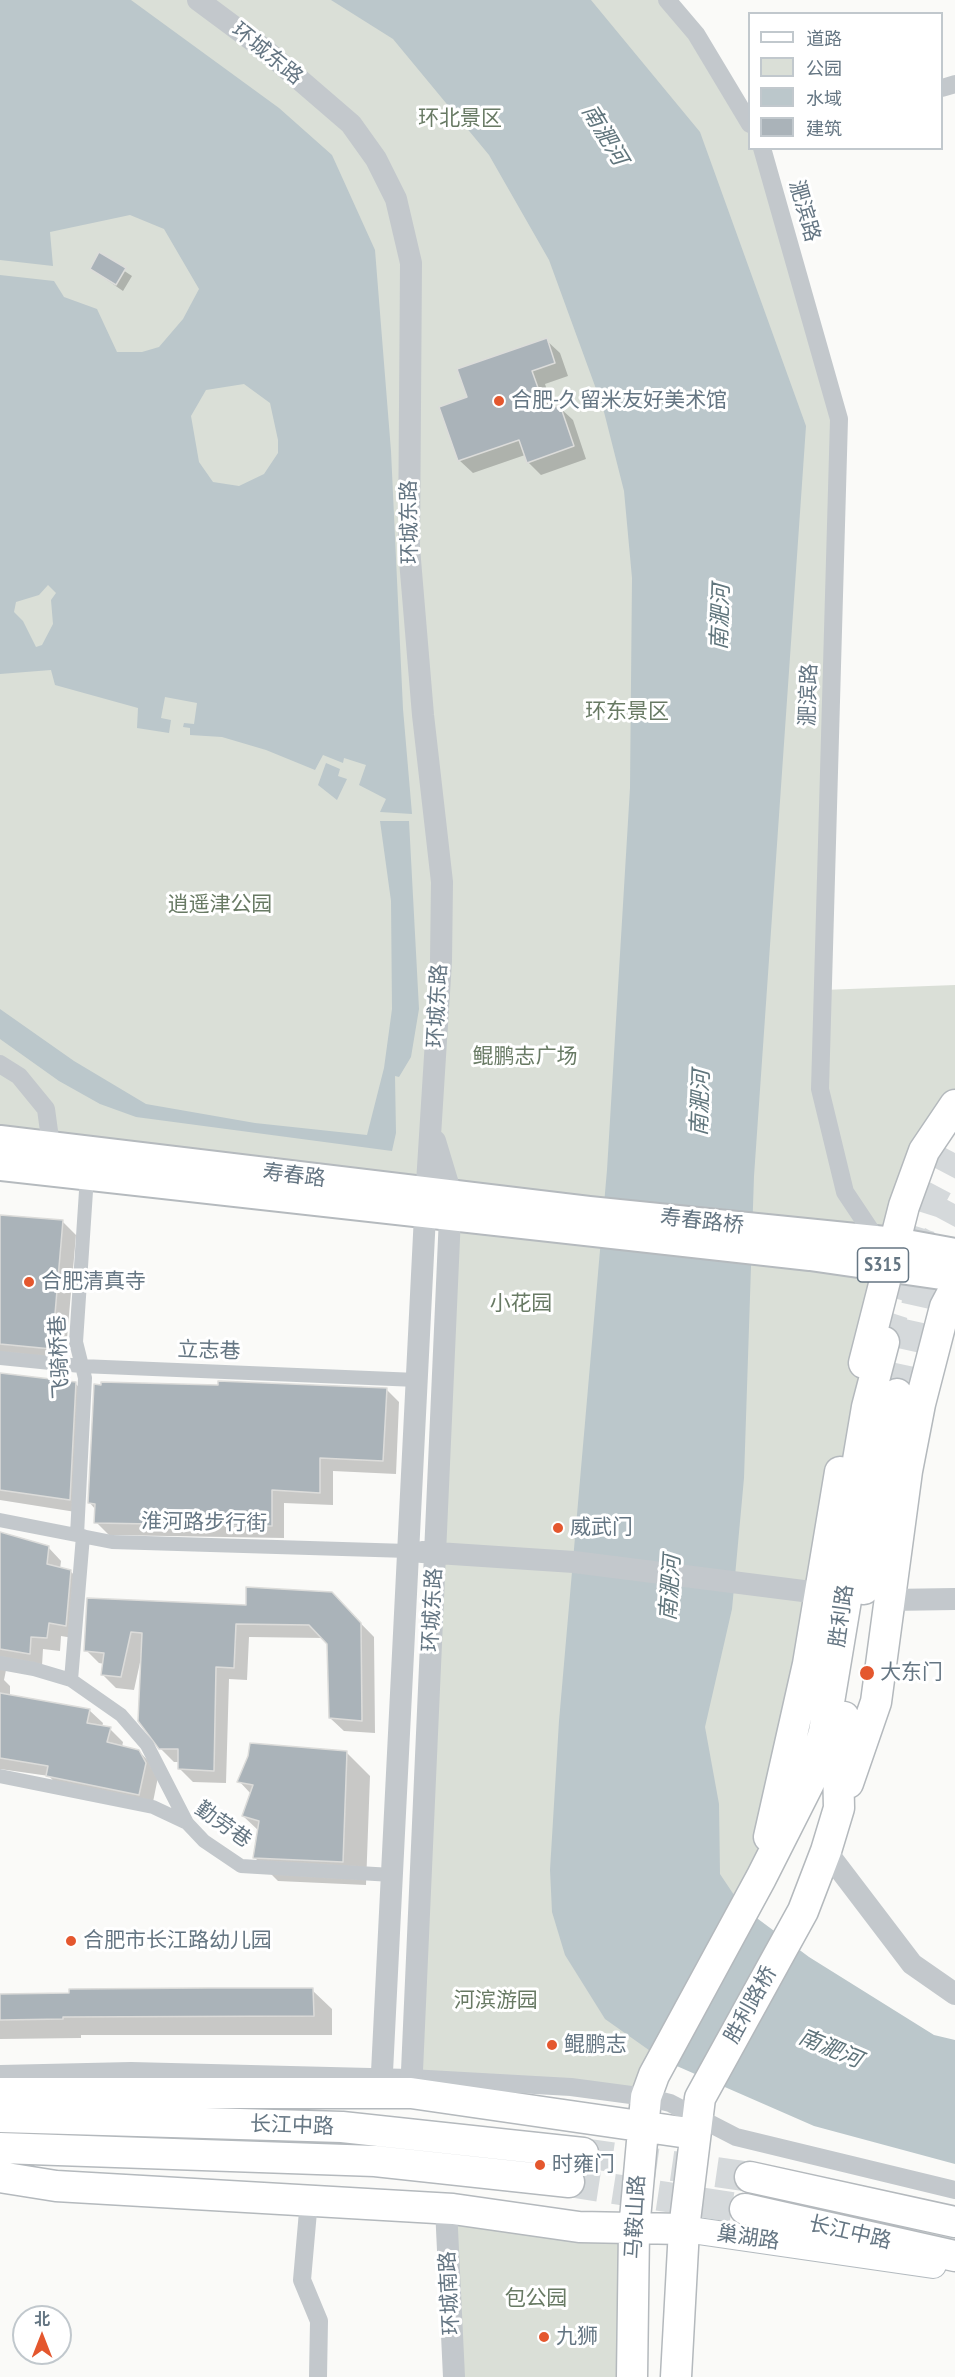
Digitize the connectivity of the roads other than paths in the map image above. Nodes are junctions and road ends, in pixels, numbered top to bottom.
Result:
1 (198, 0) edge
2 (667, 0) edge
3 (748, 121) edge
4 (764, 150) edge
5 (0, 1064) edge
6 (955, 1105) edge
7 (0, 1140) edge
8 (51, 1146) junction
9 (0, 1166) edge
10 (87, 1176) junction
11 (438, 1204) junction
12 (588, 1222) joint
13 (887, 1249) junction
14 (955, 1253) edge
15 (955, 1277) edge
16 (955, 1288) edge
17 (884, 1342) tunnel mouth
18 (0, 1358) edge
19 (81, 1366) junction
20 (417, 1380) junction
21 (897, 1394) tunnel mouth
22 (0, 1520) edge
23 (80, 1536) junction
24 (408, 1551) junction
25 (436, 1552) junction
26 (819, 1593) junction
27 (955, 1599) edge
28 (890, 1600) junction
29 (0, 1663) edge
30 (71, 1680) junction
31 (0, 1776) edge
32 (839, 1808) junction
33 (187, 1823) junction
34 (826, 1851) junction
35 (392, 1875) junction
36 (761, 1878) junction
37 (803, 1911) joint
38 (955, 1994) edge
39 (0, 2074) edge
40 (381, 2085) junction
41 (410, 2086) junction
42 (0, 2093) edge
43 (646, 2097) junction
44 (0, 2117) edge
45 (698, 2117) junction
46 (642, 2127) junction
47 (0, 2148) edge
48 (583, 2153) tunnel mouth
49 (750, 2177) tunnel mouth
50 (0, 2178) edge
51 (569, 2182) tunnel mouth
52 (0, 2183) edge
53 (56, 2186) junction
54 (955, 2190) edge
55 (309, 2200) junction
56 (446, 2208) junction
57 (745, 2209) tunnel mouth
58 (955, 2222) edge
59 (684, 2229) junction
60 (634, 2230) junction
61 (955, 2256) edge
62 (955, 2268) edge
63 (318, 2377) edge
64 (454, 2377) edge
65 (632, 2377) edge
66 (676, 2377) edge

1 - 11 street, 环城东路
2 - 3 street
4 - 13 street, 淝滨路
5 - 8 street
6 - 13 highway
7 - 8 main road, 寿春路
8 - 11 main road, 寿春路
9 - 10 main road, 寿春路
10 - 11 main road, 寿春路
10 - 19 street, 飞骑桥巷
11 - 12 main road, 寿春路
11 - 20 street, 环城东路
11 - 25 street, 环城东路
12 - 13 main road, 寿春路桥 / S315
13 - 14 main road, S315
13 - 15 main road, S315
13 - 26 highway
16 - 28 highway
17 - 36 highway, 胜利路
18 - 19 street, 立志巷
19 - 20 street, 立志巷
19 - 23 street, 飞骑桥巷
20 - 24 street, 环城东路
21 - 32 highway, 胜利路
22 - 23 street, 淮河路步行街
23 - 24 street, 淮河路步行街
23 - 30 street, 飞骑桥巷
24 - 25 street
24 - 35 street, 环城东路
25 - 26 street
25 - 41 street, 环城东路
26 - 36 highway
27 - 28 street
28 - 32 highway
29 - 30 street
30 - 33 street
31 - 33 street, 勤劳巷
32 - 34 highway, 胜利路
33 - 35 street, 勤劳巷
34 - 37 highway, 胜利路
34 - 38 street
35 - 40 street, 环城东路
36 - 43 highway, 马鞍山路
37 - 45 highway, 胜利路桥
39 - 40 street
40 - 41 highway
40 - 42 highway
41 - 43 street
41 - 46 highway
43 - 45 street
43 - 46 highway, 马鞍山路
44 - 48 highway, 长江中路
45 - 46 highway
45 - 54 street
45 - 59 highway
46 - 60 highway, 马鞍山路
47 - 51 highway, 长江中路
49 - 58 highway, 长江中路
50 - 53 highway
52 - 53 street
53 - 55 highway
55 - 56 highway
55 - 63 street
56 - 60 highway
56 - 64 street, 环城南路
57 - 61 highway, 长江中路
59 - 60 highway
59 - 62 main road, 巢湖路
59 - 66 highway
60 - 65 highway, 马鞍山路

